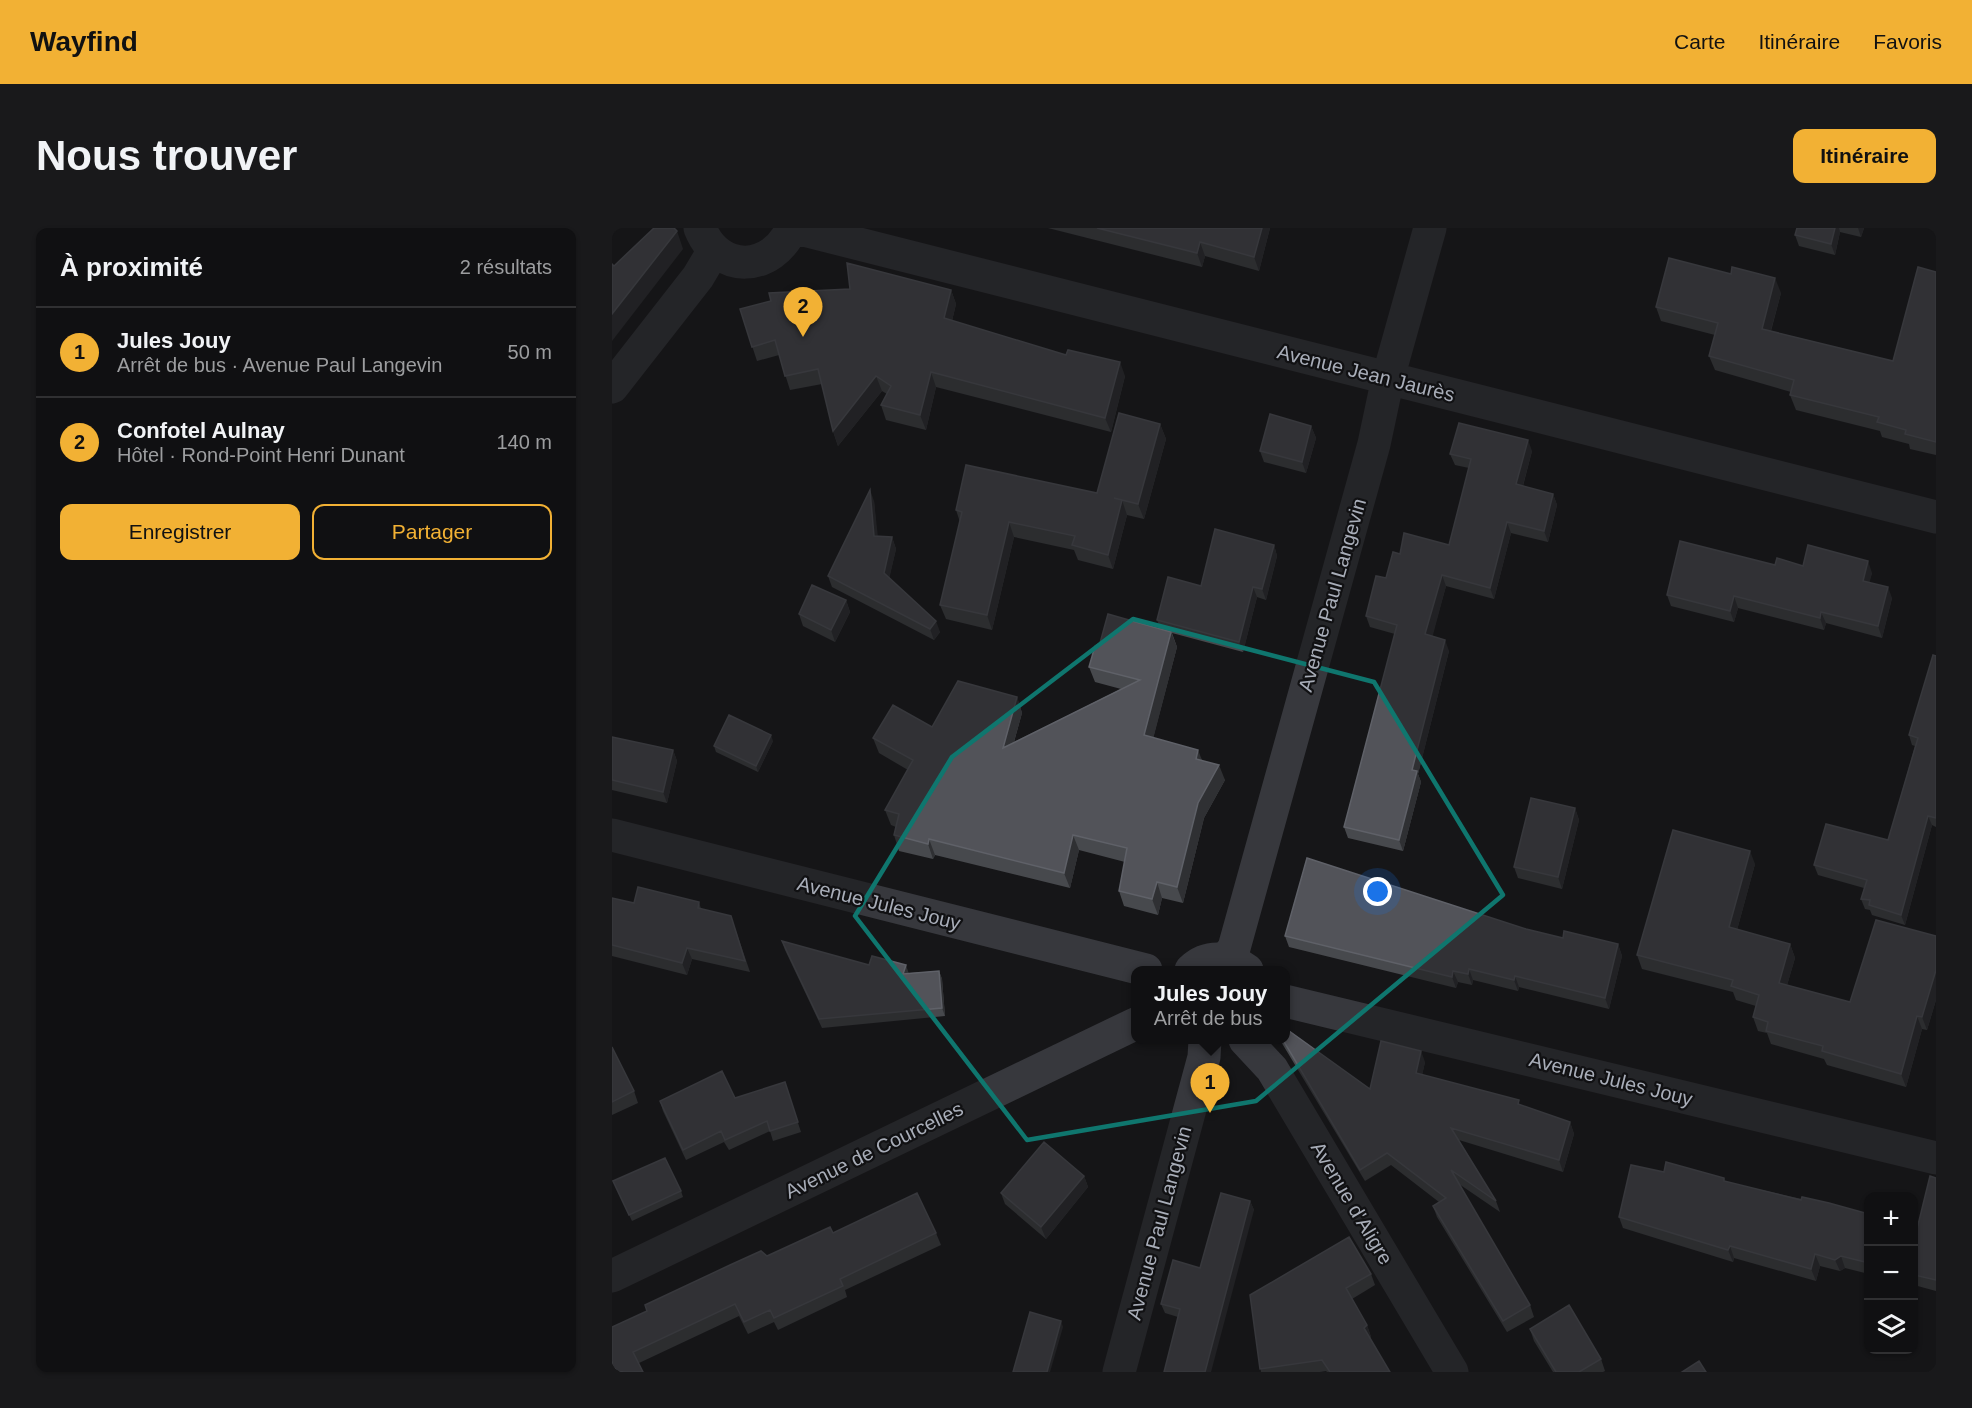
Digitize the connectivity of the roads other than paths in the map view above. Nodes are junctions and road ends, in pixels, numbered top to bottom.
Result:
1 (794, 228) edge
2 (1430, 228) edge
3 (707, 239) edge
4 (1388, 378) junction
5 (612, 387) edge
6 (1936, 517) edge
7 (612, 835) edge
8 (1237, 965) edge
9 (1131, 966) edge
10 (1197, 966) edge
11 (1290, 1002) edge
12 (1131, 1026) edge
13 (1205, 1044) edge
14 (1249, 1044) edge
15 (1936, 1158) edge
16 (612, 1276) edge
17 (1119, 1372) edge
18 (1452, 1372) edge

1 - 3 street
1 - 4 street, Avenue Jean Jaurès
2 - 4 street, Avenue Paul Langevin
3 - 5 street
4 - 6 street, Avenue Jean Jaurès
4 - 8 street, Avenue Paul Langevin
7 - 9 street, Avenue Jules Jouy
8 - 10 street
11 - 15 street, Avenue Jules Jouy
12 - 16 street, Avenue de Courcelles
13 - 17 street, Avenue Paul Langevin
14 - 18 street, Avenue d'Aligre

